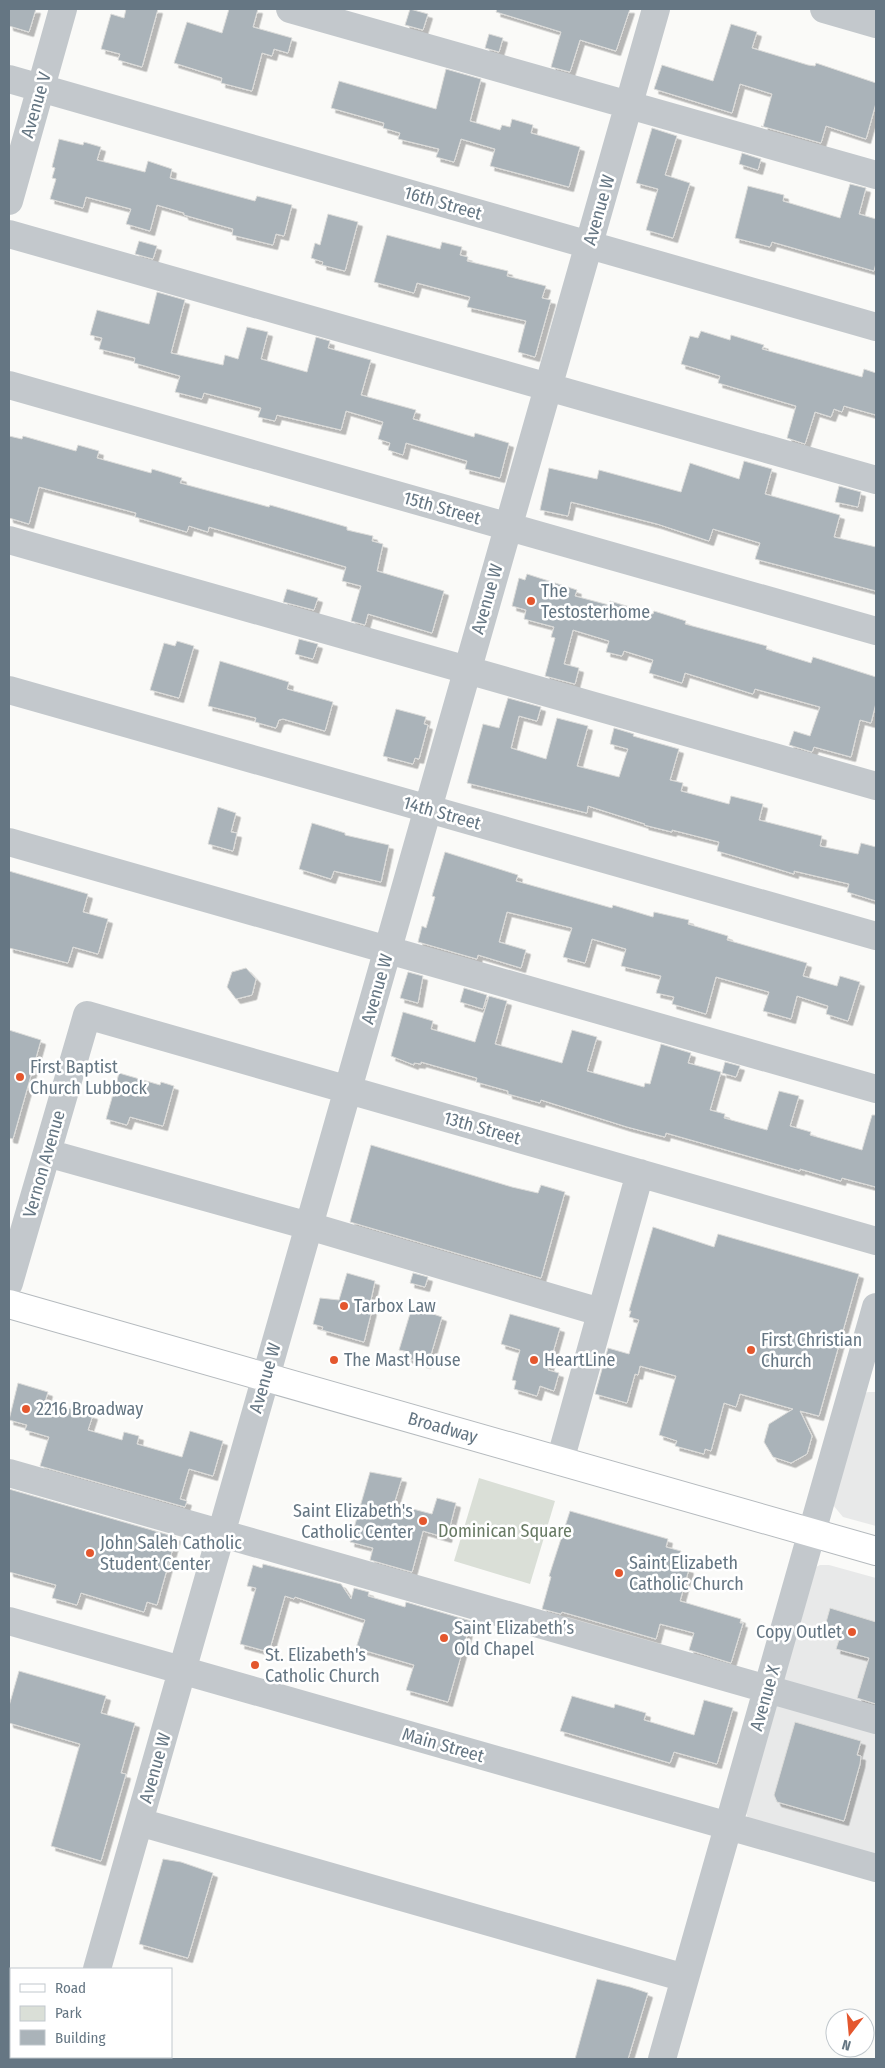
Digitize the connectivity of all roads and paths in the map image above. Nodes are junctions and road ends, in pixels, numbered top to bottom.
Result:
1 (63, 9) edge
2 (290, 9) edge
3 (656, 9) edge
4 (824, 9) edge
5 (876, 24) edge
6 (9, 79) edge
7 (40, 88) junction
8 (629, 104) junction
9 (876, 176) edge
10 (9, 201) edge
11 (9, 234) edge
12 (589, 244) junction
13 (876, 326) edge
14 (9, 385) edge
15 (548, 387) junction
16 (876, 480) edge
17 (508, 526) junction
18 (9, 540) edge
19 (876, 631) edge
20 (468, 669) junction
21 (9, 690) edge
22 (876, 786) edge
23 (428, 809) junction
24 (9, 842) edge
25 (876, 936) edge
26 (388, 951) junction
27 (87, 1015) joint
28 (876, 1089) edge
29 (348, 1090) junction
30 (47, 1152) junction
31 (640, 1173) junction
32 (309, 1226) junction
33 (876, 1241) edge
34 (9, 1283) edge
35 (9, 1304) edge
36 (876, 1308) edge
37 (600, 1312) junction
38 (266, 1378) junction
39 (866, 1384) edge
40 (560, 1461) junction
41 (9, 1473) edge
42 (222, 1532) junction
43 (812, 1533) junction
44 (876, 1551) edge
45 (9, 1622) edge
46 (182, 1671) junction
47 (767, 1689) junction
48 (876, 1720) edge
49 (139, 1822) junction
50 (728, 1826) junction
51 (876, 1868) edge
52 (97, 1968) edge
53 (685, 1978) junction
54 (662, 2059) edge

1 - 7 street, Avenue V
2 - 8 street
3 - 8 street, Avenue W
4 - 5 street
6 - 7 street, 16th Street
7 - 10 street, Avenue V
7 - 12 street, 16th Street
8 - 9 street
8 - 12 street, Avenue W
11 - 15 street
12 - 13 street, 16th Street
12 - 15 street, Avenue W
14 - 17 street, 15th Street
15 - 16 street
15 - 17 street, Avenue W
17 - 19 street, 15th Street
17 - 20 street, Avenue W
18 - 20 street
20 - 22 street
20 - 23 street, Avenue W
21 - 23 street, 14th Street
23 - 25 street, 14th Street
23 - 26 street, Avenue W
24 - 26 street
26 - 28 street
26 - 29 street, Avenue W
27 - 29 street, 13th Street
27 - 30 street, Vernon Avenue
29 - 31 street, 13th Street
29 - 32 street, Avenue W
30 - 32 street
30 - 34 street, Vernon Avenue
31 - 33 street, 13th Street
31 - 37 street
32 - 37 street
32 - 38 street, Avenue W
35 - 38 main road, Broadway
36 - 39 street, Avenue X
37 - 40 street
38 - 40 main road, Broadway
38 - 42 street, Avenue W
39 - 43 street, Avenue X
40 - 43 main road, Broadway
41 - 42 street
42 - 46 street, Avenue W
42 - 47 street
43 - 44 main road, Broadway
43 - 47 street, Avenue X
45 - 46 street, Main Street
46 - 49 street, Avenue W
46 - 50 street, Main Street
47 - 48 street
47 - 50 street, Avenue X
49 - 52 street, Avenue W
49 - 53 street
50 - 51 street, Main Street
50 - 53 street, Avenue X
53 - 54 street, Avenue X

